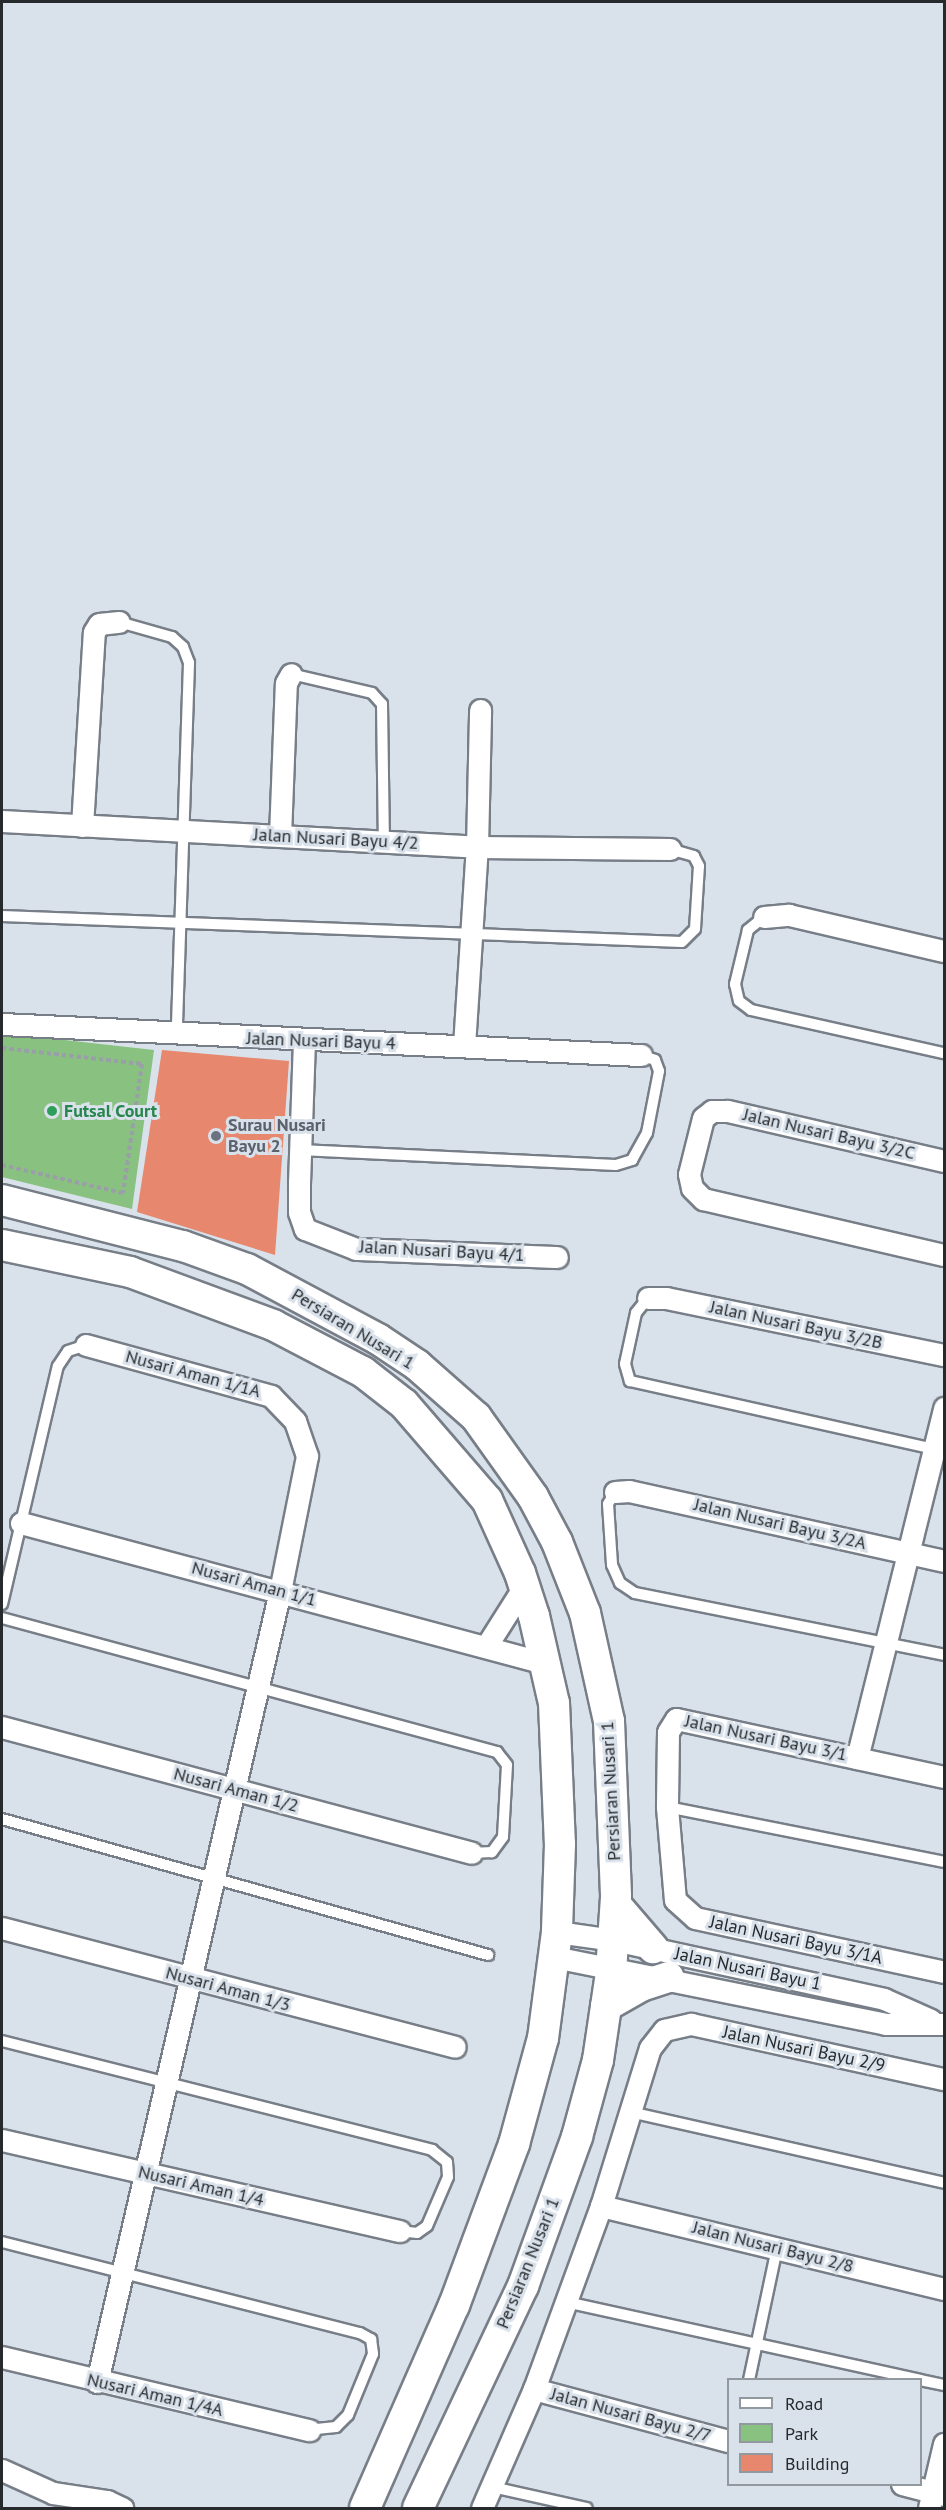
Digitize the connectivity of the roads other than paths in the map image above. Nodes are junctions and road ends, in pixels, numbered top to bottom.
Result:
1 (119, 622) joint
2 (291, 674) joint
3 (480, 710) dead end
4 (2, 820) edge
5 (82, 826) junction
6 (184, 831) junction
7 (280, 836) junction
8 (384, 841) junction
9 (477, 847) junction
10 (670, 849) joint
11 (2, 916) edge
12 (764, 917) joint
13 (181, 924) junction
14 (472, 936) junction
15 (945, 951) edge
16 (2, 1024) edge
17 (177, 1034) junction
18 (304, 1040) junction
19 (464, 1046) junction
20 (945, 1053) edge
21 (641, 1055) joint
22 (300, 1150) junction
23 (945, 1161) edge
24 (2, 1200) edge
25 (2, 1245) edge
26 (945, 1255) edge
27 (557, 1257) dead end
28 (648, 1298) joint
29 (86, 1345) joint
30 (945, 1355) edge
31 (945, 1408) edge
32 (940, 1450) edge
33 (615, 1492) joint
34 (21, 1523) junction
35 (910, 1553) junction
36 (945, 1561) edge
37 (525, 1585) junction
38 (280, 1591) junction
39 (2, 1604) edge
40 (2, 1618) edge
41 (886, 1642) junction
42 (487, 1645) junction
43 (945, 1655) edge
44 (544, 1663) junction
45 (257, 1689) junction
46 (2, 1727) edge
47 (857, 1758) junction
48 (945, 1776) edge
49 (234, 1789) junction
50 (667, 1807) junction
51 (2, 1819) edge
52 (471, 1853) joint
53 (945, 1862) edge
54 (213, 1878) junction
55 (616, 1905) junction
56 (2, 1928) edge
57 (556, 1944) junction
58 (653, 1948) junction
59 (613, 1953) junction
60 (488, 1955) dead end
61 (945, 1972) edge
62 (669, 1977) junction
63 (189, 1979) junction
64 (606, 2006) junction
65 (939, 2023) edge
66 (2, 2041) edge
67 (455, 2047) dead end
68 (945, 2079) edge
69 (166, 2083) junction
70 (630, 2112) junction
71 (2, 2140) edge
72 (145, 2173) junction
73 (945, 2183) edge
74 (601, 2206) junction
75 (400, 2231) joint
76 (2, 2242) edge
77 (777, 2248) junction
78 (121, 2272) junction
79 (945, 2289) edge
80 (566, 2302) junction
81 (757, 2344) junction
82 (2, 2357) edge
83 (749, 2378) edge
84 (911, 2378) edge
85 (922, 2380) edge
86 (97, 2382) junction
87 (945, 2385) edge
88 (534, 2389) junction
89 (309, 2430) joint
90 (727, 2440) edge
91 (945, 2444) edge
92 (2, 2470) edge
93 (907, 2486) edge
94 (492, 2487) junction
95 (936, 2499) edge
96 (49, 2501) edge
97 (122, 2508) edge
98 (365, 2508) edge
99 (418, 2508) edge
100 (482, 2508) edge
101 (587, 2508) edge

1 - 5 street
1 - 6 lane
2 - 7 street
2 - 8 lane
3 - 9 street
4 - 5 street, Jalan Nusari Bayu 4/2
5 - 6 street, Jalan Nusari Bayu 4/2
6 - 7 street, Jalan Nusari Bayu 4/2
6 - 13 lane
7 - 8 street, Jalan Nusari Bayu 4/2
8 - 9 street, Jalan Nusari Bayu 4/2
9 - 10 street, Jalan Nusari Bayu 4/2
9 - 14 street
10 - 14 lane
11 - 13 lane
12 - 15 street
12 - 20 lane
13 - 14 lane
13 - 17 lane
14 - 19 street
16 - 17 street, Jalan Nusari Bayu 4
17 - 18 street, Jalan Nusari Bayu 4
18 - 19 street, Jalan Nusari Bayu 4
18 - 22 street, Jalan Nusari Bayu 4/1
19 - 21 street, Jalan Nusari Bayu 4
21 - 22 lane
22 - 27 street, Jalan Nusari Bayu 4/1
23 - 26 street, Jalan Nusari Bayu 3/2C
24 - 55 main road, Persiaran Nusari 1
25 - 37 main road, Persiaran Nusari 1
28 - 30 street, Jalan Nusari Bayu 3/2B
28 - 32 lane
29 - 34 lane
29 - 38 street, Nusari Aman 1/1A
31 - 32 street
32 - 35 street
33 - 35 street, Jalan Nusari Bayu 3/2A
33 - 41 lane
34 - 38 street, Nusari Aman 1/1
34 - 39 lane
35 - 36 street, Jalan Nusari Bayu 3/2A
35 - 41 street
37 - 42 street
37 - 44 main road, Persiaran Nusari 1
38 - 42 street, Nusari Aman 1/1
38 - 45 street, Nusari Aman 1/1A
40 - 45 lane
41 - 43 lane
41 - 47 street
42 - 44 street, Nusari Aman 1/1
44 - 57 main road, Persiaran Nusari 1
45 - 49 street, Nusari Aman 1/1A
45 - 52 lane
46 - 49 street, Nusari Aman 1/2
47 - 48 street, Jalan Nusari Bayu 3/1
47 - 50 street, Jalan Nusari Bayu 3/1
49 - 52 street, Nusari Aman 1/2
49 - 54 street, Nusari Aman 1/1A
50 - 53 lane
50 - 61 street, Jalan Nusari Bayu 3/1A
51 - 54 lane
54 - 60 lane
54 - 63 street, Nusari Aman 1/1A
55 - 58 main road
55 - 59 main road, Persiaran Nusari 1
56 - 63 street, Nusari Aman 1/3
57 - 59 street, Jalan Nusari Bayu 1
57 - 98 main road, Persiaran Nusari 1
58 - 59 street, Jalan Nusari Bayu 1
58 - 65 street, Jalan Nusari Bayu 1
59 - 62 street, Jalan Nusari Bayu 1
59 - 64 main road, Persiaran Nusari 1
62 - 64 main road
62 - 65 street, Jalan Nusari Bayu 1
63 - 67 street, Nusari Aman 1/3
63 - 69 street, Nusari Aman 1/1A
64 - 99 main road, Persiaran Nusari 1
66 - 69 lane
68 - 70 street, Jalan Nusari Bayu 2/9
69 - 72 street, Nusari Aman 1/1A
69 - 75 lane
70 - 73 lane
70 - 74 street
71 - 72 street, Nusari Aman 1/4
72 - 75 street, Nusari Aman 1/4
72 - 78 street, Nusari Aman 1/1A
74 - 77 street, Jalan Nusari Bayu 2/8
74 - 80 street
76 - 78 lane
77 - 79 street, Jalan Nusari Bayu 2/8
77 - 81 lane
78 - 86 street, Nusari Aman 1/1A
78 - 89 lane
80 - 81 lane
80 - 88 street
81 - 83 lane
81 - 84 lane
82 - 86 street, Nusari Aman 1/4A
85 - 87 lane
86 - 89 street, Nusari Aman 1/4A
88 - 90 street, Jalan Nusari Bayu 2/7
88 - 94 street
91 - 95 street
92 - 96 street
93 - 95 street
94 - 100 street
94 - 101 lane
96 - 97 street

